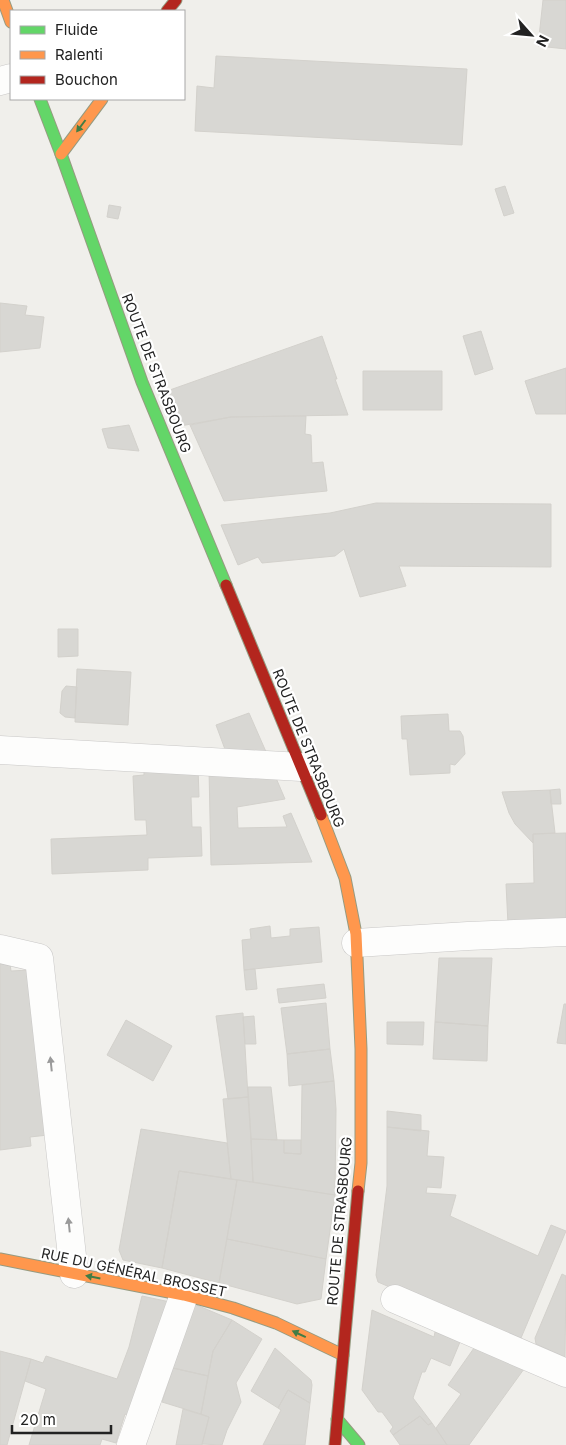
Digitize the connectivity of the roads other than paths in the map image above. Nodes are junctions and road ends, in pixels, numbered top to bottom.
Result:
1 (3, 0) edge
2 (176, 0) edge
3 (168, 10) edge
4 (10, 19) edge
5 (40, 100) edge
6 (101, 100) edge
7 (61, 154) junction
8 (0, 750) edge
9 (301, 767) junction
10 (566, 932) edge
11 (356, 943) junction
12 (0, 949) edge
13 (0, 1259) edge
14 (74, 1274) junction
15 (184, 1295) junction
16 (395, 1299) dead end
17 (344, 1355) junction
18 (566, 1373) edge
19 (337, 1419) junction
20 (131, 1445) edge
21 (335, 1445) edge
22 (359, 1445) edge

1 - 4 main road
2 - 3 main road
5 - 7 main road, ROUTE DE STRASBOURG
6 -> 7 main road
7 - 9 main road, ROUTE DE STRASBOURG
8 - 9 street
9 - 11 main road, ROUTE DE STRASBOURG
10 - 11 street
11 - 17 main road, ROUTE DE STRASBOURG
14 -> 12 street
13 - 14 main road, RUE DU GÉNÉRAL BROSSET
15 -> 14 main road, RUE DU GÉNÉRAL BROSSET
17 -> 15 main road, RUE DU GÉNÉRAL BROSSET
15 - 20 street
16 - 18 street
17 - 19 main road, ROUTE DE STRASBOURG
19 - 21 main road, ROUTE DE STRASBOURG
19 - 22 main road

